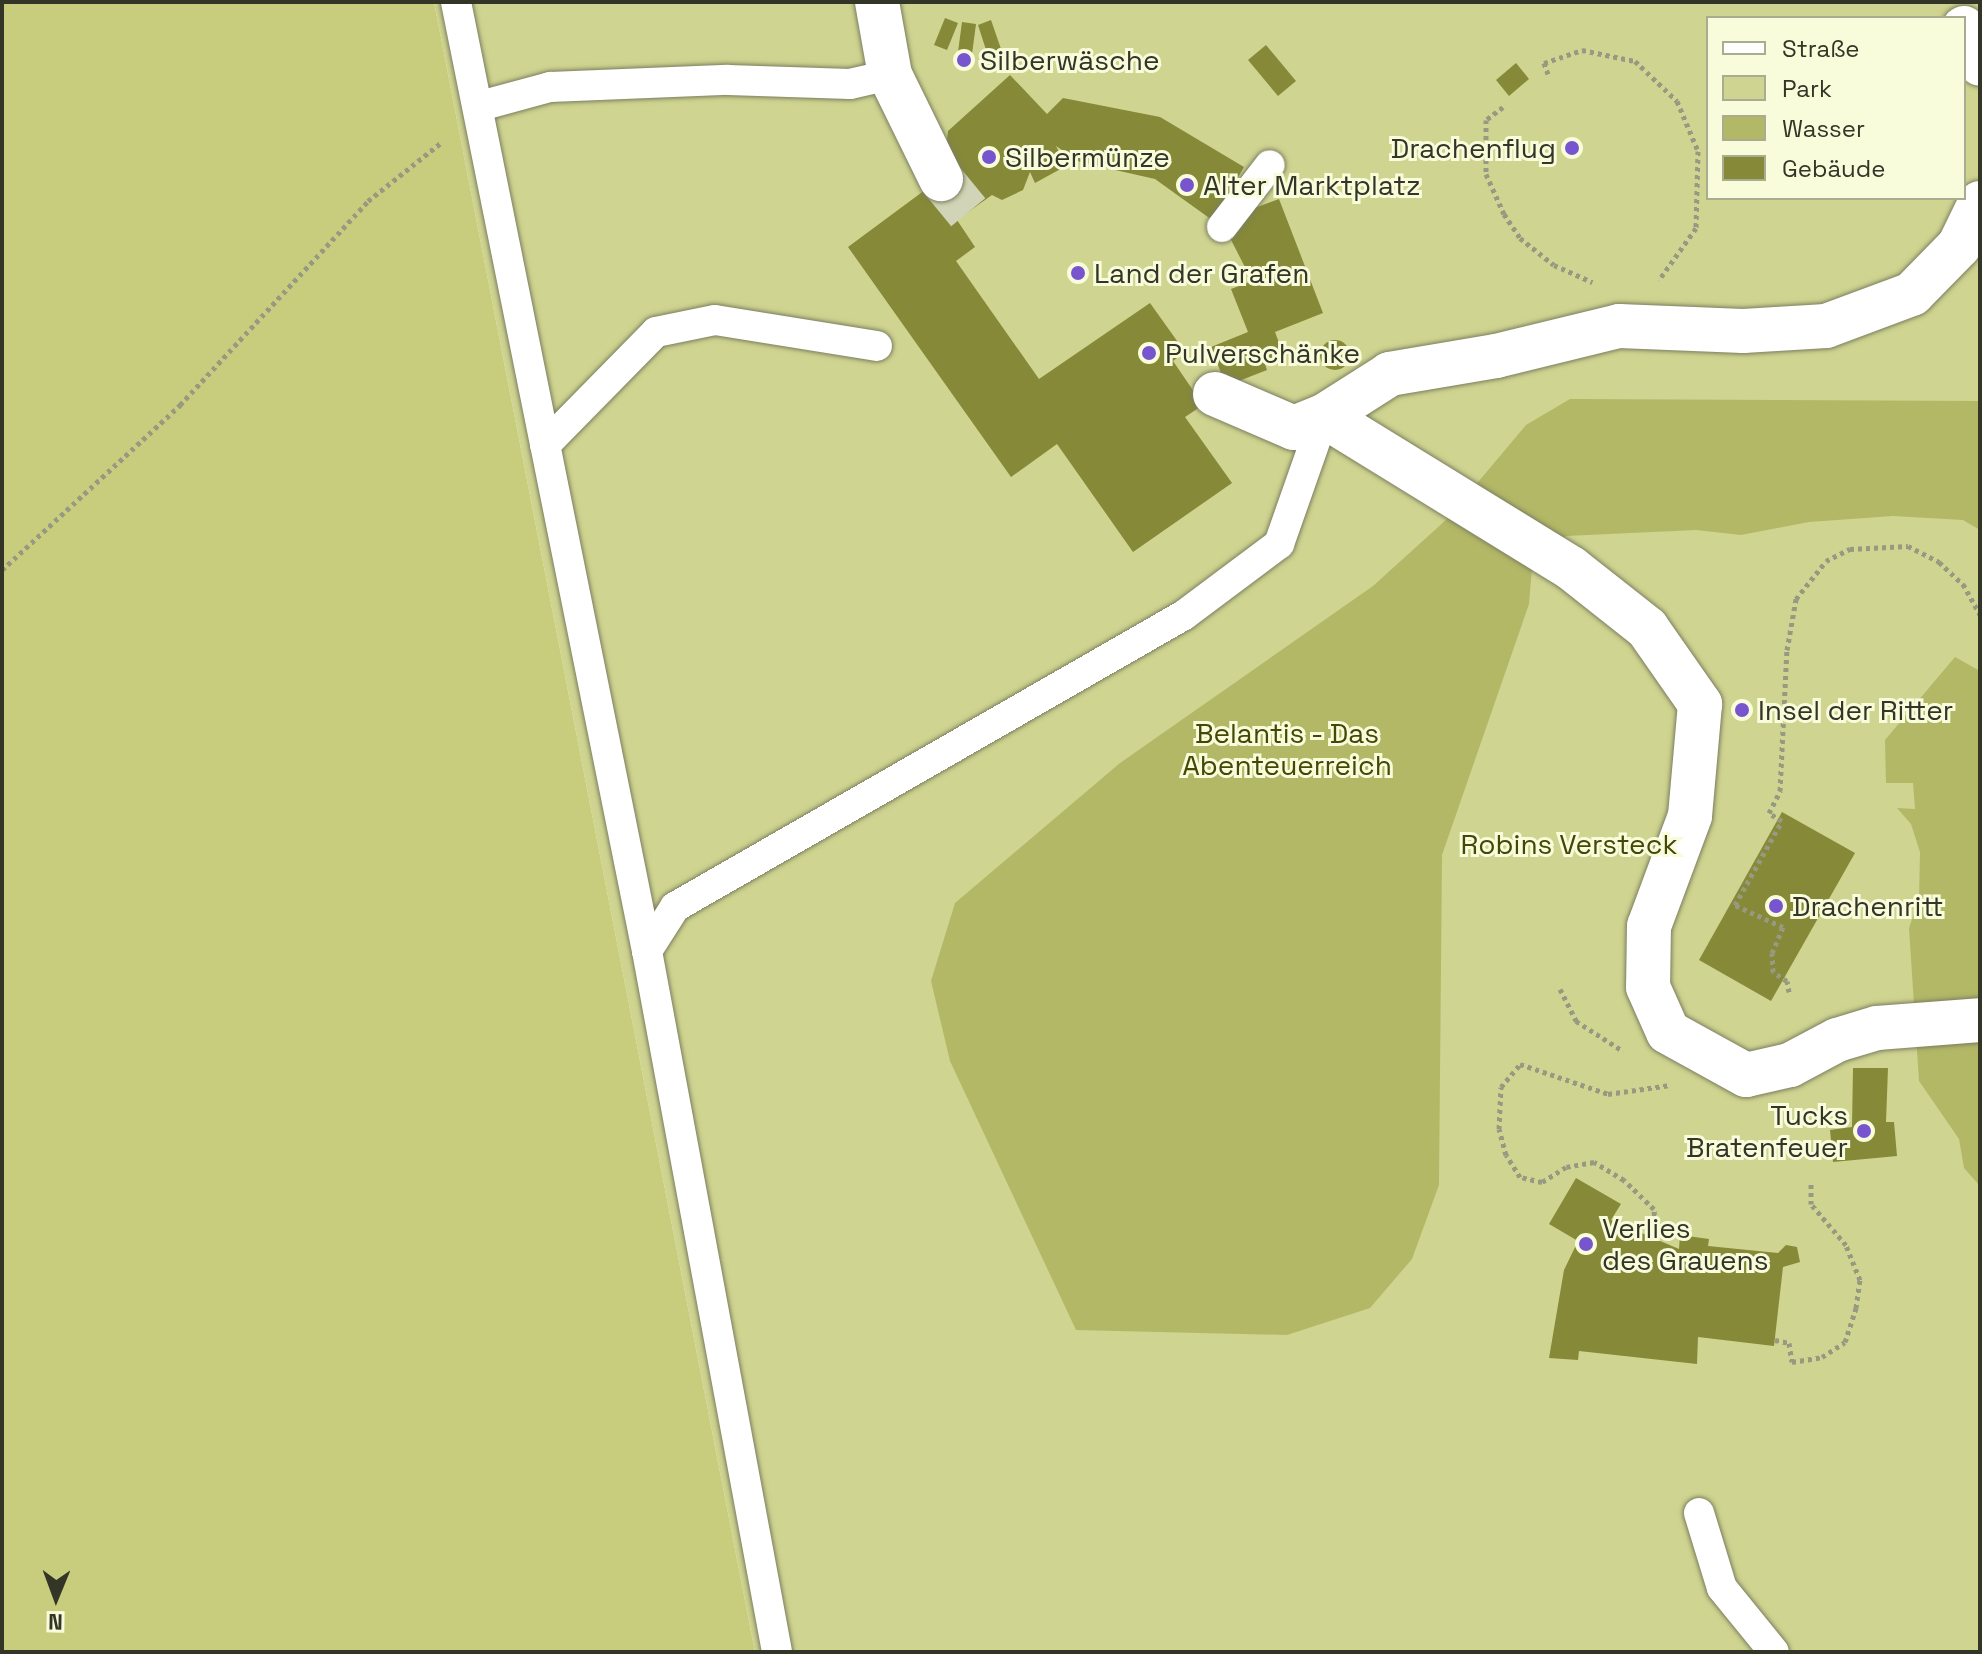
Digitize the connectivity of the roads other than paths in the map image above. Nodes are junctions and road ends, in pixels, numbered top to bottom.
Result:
1 (456, 2) edge
2 (877, 2) edge
3 (1966, 32) edge
4 (1980, 64) edge
5 (890, 75) junction
6 (480, 106) junction
7 (1270, 165) dead end
8 (941, 179) tunnel mouth
9 (1980, 203) edge
10 (1222, 227) dead end
11 (877, 346) dead end
12 (1215, 394) dead end
13 (1324, 416) junction
14 (545, 445) junction
15 (647, 951) junction
16 (1980, 1020) edge
17 (1699, 1513) dead end
18 (777, 1652) edge
19 (1774, 1652) edge

1 - 6 lane
2 - 5 street
3 - 4 street
5 - 6 lane
5 - 8 street
6 - 14 lane
7 - 10 lane
9 - 13 street
11 - 14 lane
12 - 13 street
13 - 15 lane
13 - 16 street
14 - 15 lane
15 - 18 lane
17 - 19 lane

